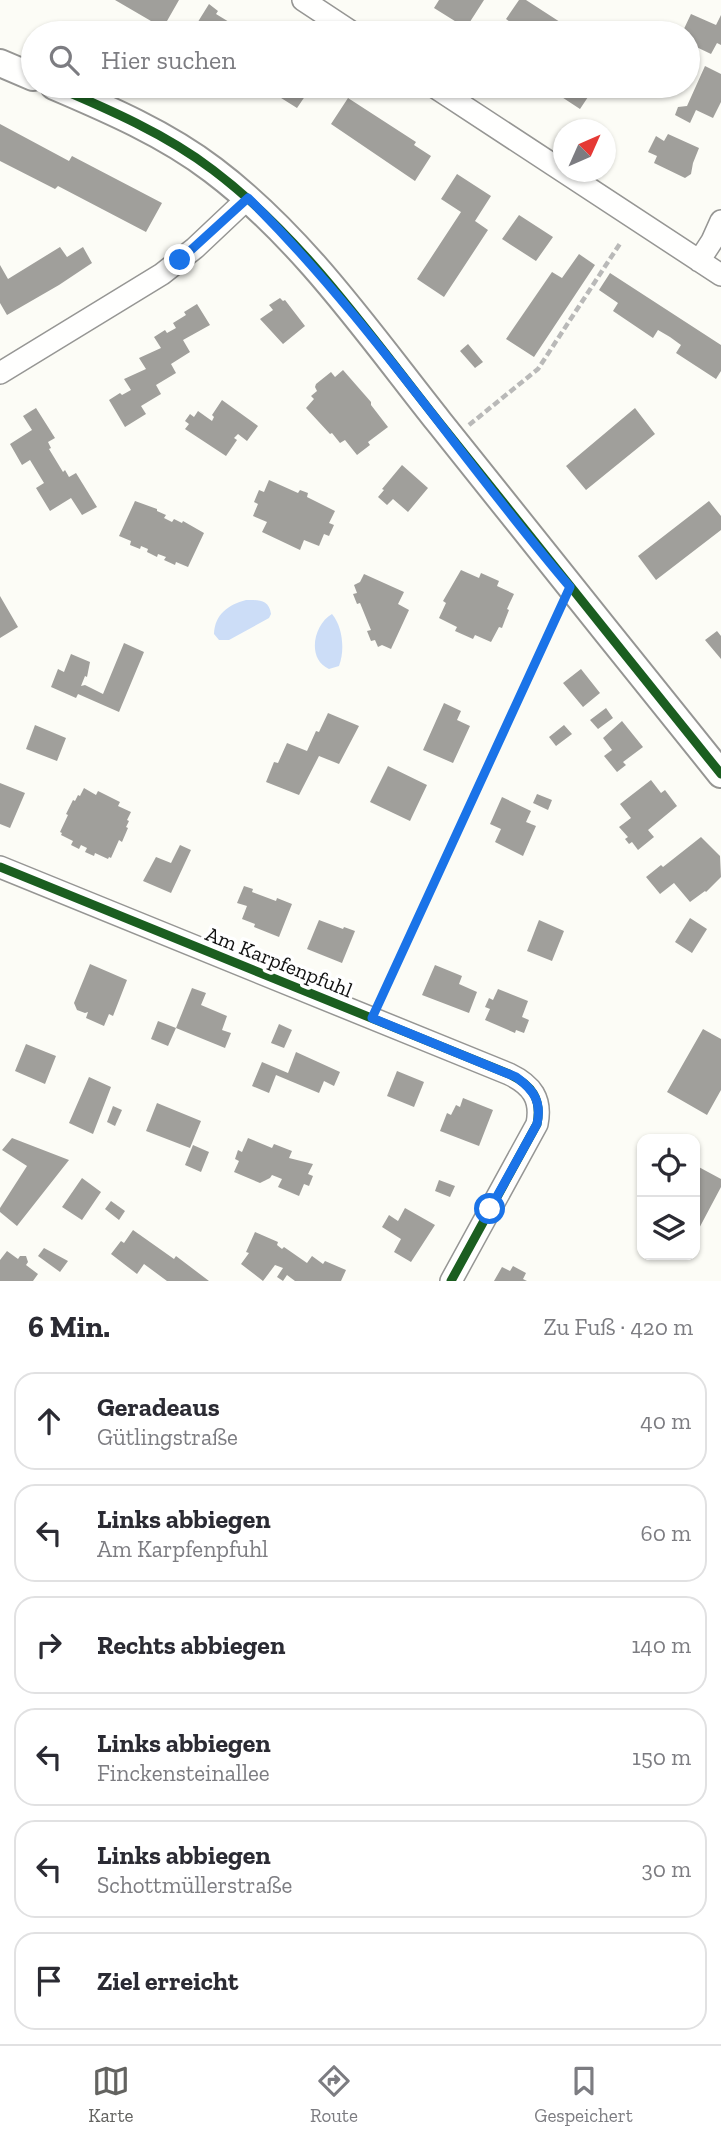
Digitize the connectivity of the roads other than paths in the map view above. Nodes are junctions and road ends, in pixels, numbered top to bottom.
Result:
1 (303, 0) edge
2 (335, 21) edge
3 (0, 63) edge
4 (21, 72) edge
5 (82, 98) edge
6 (451, 98) edge
7 (248, 198) junction
8 (721, 221) edge
9 (699, 261) junction
10 (721, 275) edge
11 (0, 373) edge
12 (721, 774) edge
13 (0, 867) edge
14 (451, 1281) edge

1 - 2 street
3 - 4 street
5 - 7 street
6 - 9 street
7 - 11 street
7 - 12 street
8 - 9 street
9 - 10 street
13 - 14 street, Am Karpfenpfuhl

